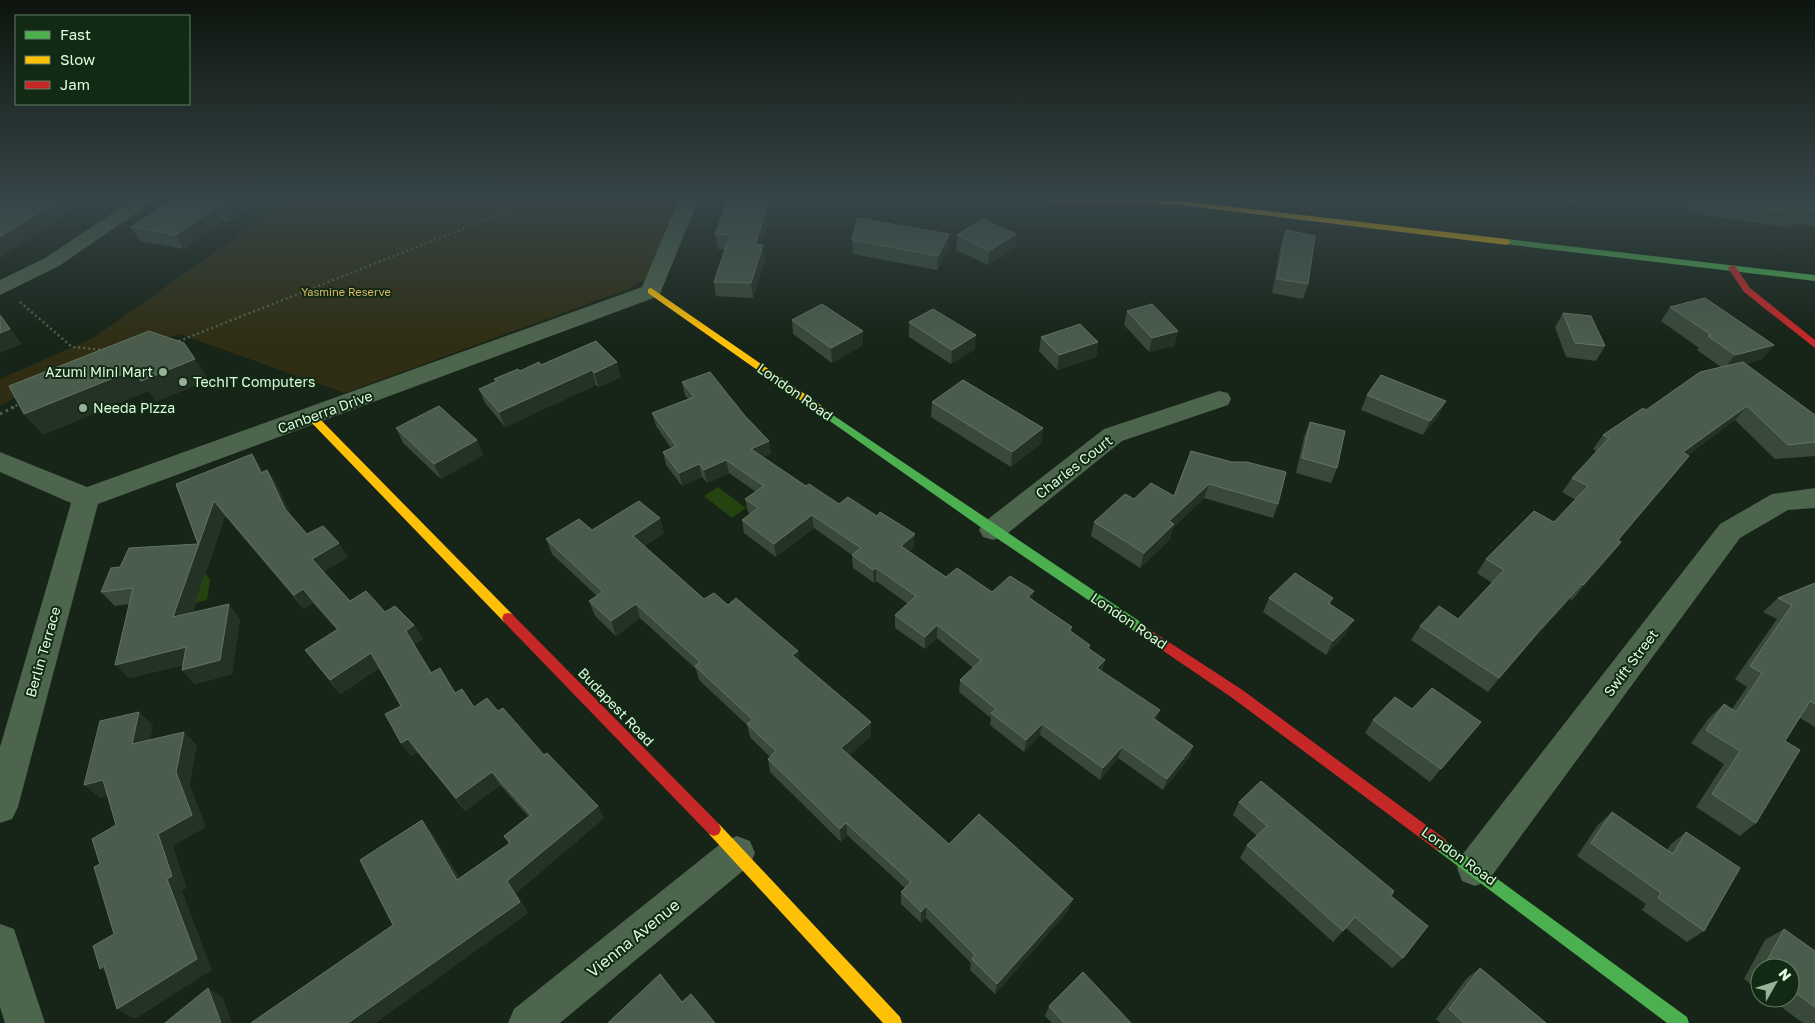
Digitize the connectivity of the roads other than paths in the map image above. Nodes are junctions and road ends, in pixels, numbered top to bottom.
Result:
1 (80, 244) edge
2 (670, 244) edge
3 (1535, 244) edge
4 (1732, 268) junction
5 (1815, 278) edge
6 (1, 287) edge
7 (651, 291) junction
8 (1815, 344) edge
9 (1219, 398) dead end
10 (312, 417) junction
11 (0, 461) edge
12 (86, 498) junction
13 (1815, 498) edge
14 (993, 530) junction
15 (0, 806) edge
16 (737, 853) junction
17 (1475, 868) junction
18 (0, 943) edge
19 (25, 1023) edge
20 (528, 1023) edge
21 (894, 1023) edge
22 (1681, 1023) edge

1 - 6 street
2 - 7 street
3 - 4 street
4 - 5 street
4 - 8 street
7 - 10 street, Canberra Drive
7 - 14 street, London Road
9 - 14 street, Charles Court
10 - 12 street, Canberra Drive
10 - 16 street, Budapest Road
11 - 12 street
12 - 15 street, Berlin Terrace
13 - 17 street, Swift Street
14 - 17 street, London Road
16 - 20 street, Vienna Avenue
16 - 21 street, Budapest Road
17 - 22 street, London Road
18 - 19 street

